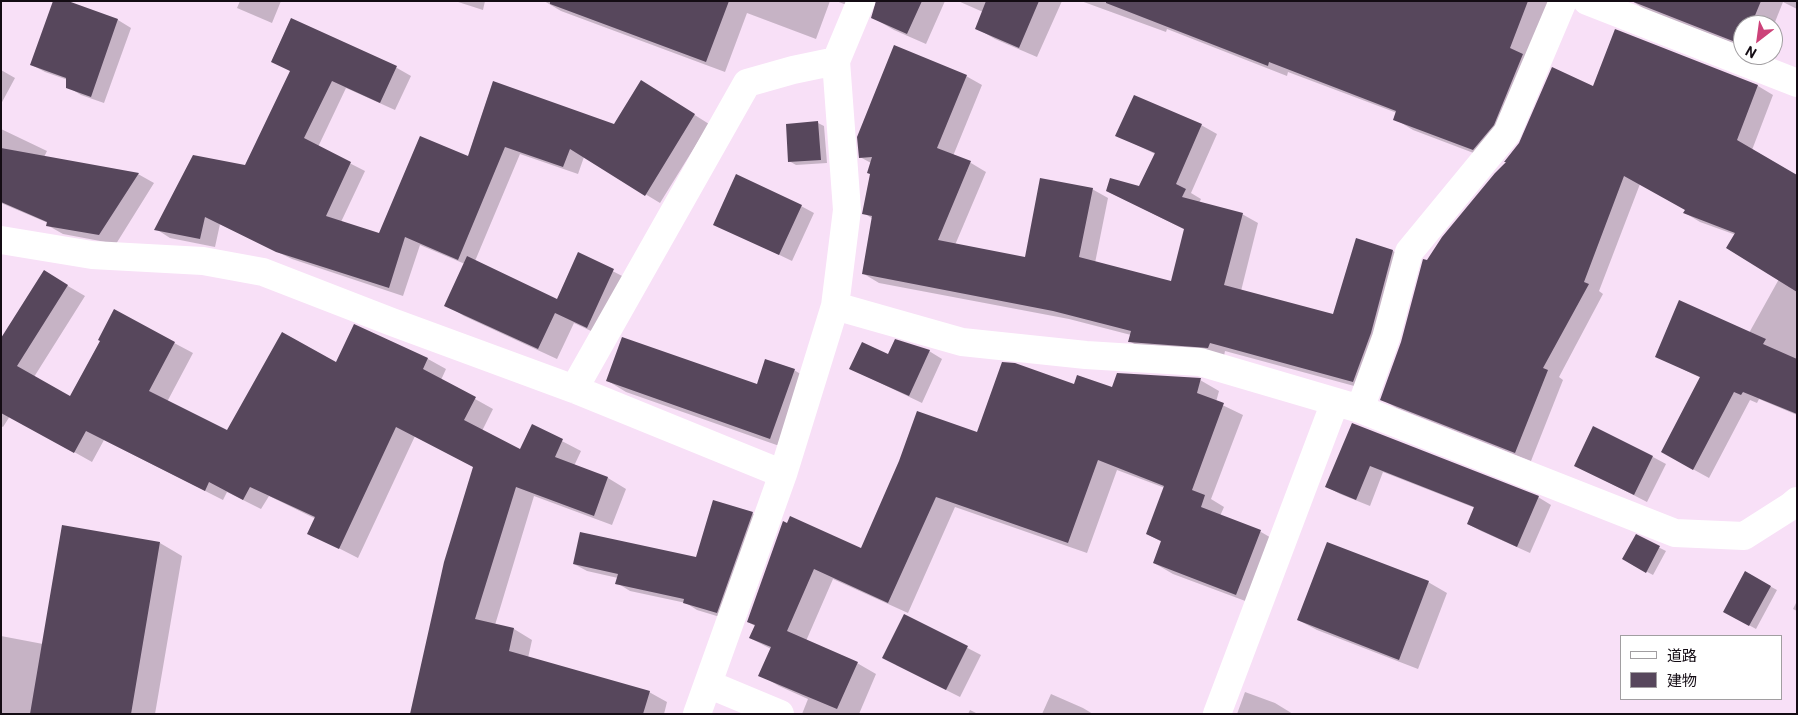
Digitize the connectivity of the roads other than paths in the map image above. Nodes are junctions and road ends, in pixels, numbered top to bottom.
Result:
1 (860, 1) edge
2 (1563, 1) edge
3 (1588, 1) edge
4 (836, 61) junction
5 (1797, 83) edge
6 (1, 240) edge
7 (835, 306) junction
8 (574, 389) junction
9 (1348, 405) junction
10 (782, 474) junction
11 (1797, 501) edge
12 (708, 684) junction
13 (697, 714) edge
14 (780, 714) edge
15 (1217, 714) edge

1 - 4 street
2 - 9 street
3 - 5 street
4 - 7 street
4 - 8 street
6 - 8 street
7 - 9 street
7 - 10 street
8 - 10 street
9 - 11 street
9 - 15 street
10 - 12 street
12 - 13 street
12 - 14 street

